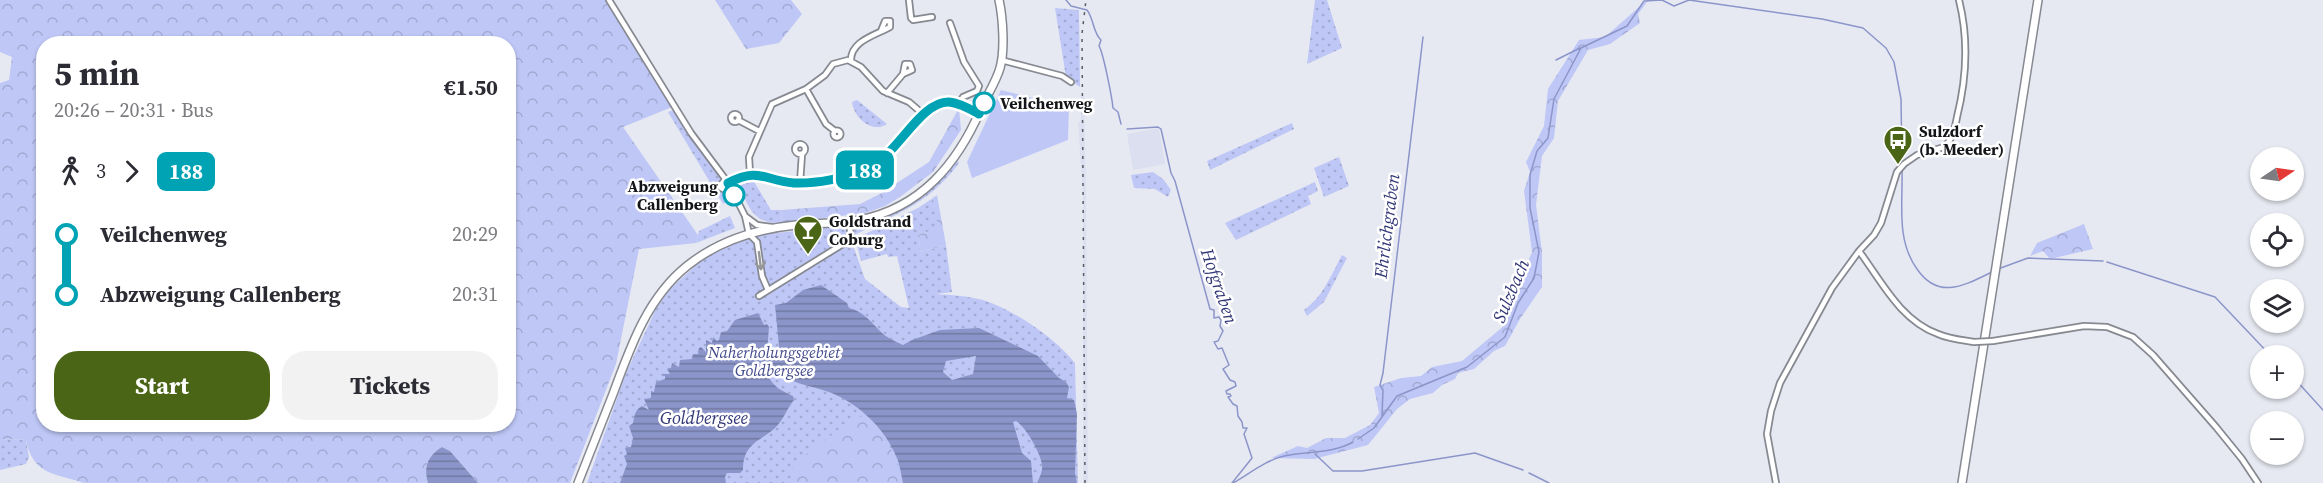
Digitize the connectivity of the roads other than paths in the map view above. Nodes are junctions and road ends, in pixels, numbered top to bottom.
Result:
1 (609, 0) edge
2 (909, 0) edge
3 (999, 0) edge
4 (1959, 0) edge
5 (2038, 0) edge
6 (932, 17) dead end
7 (950, 23) dead end
8 (881, 31) dead end
9 (1001, 60) junction
10 (851, 61) junction
11 (903, 74) dead end
12 (1071, 82) dead end
13 (806, 89) junction
14 (887, 93) junction
15 (958, 104) junction
16 (923, 114) junction
17 (979, 114) junction
18 (738, 120) dead end
19 (759, 131) junction
20 (835, 131) dead end
21 (802, 154) dead end
22 (750, 174) junction
23 (800, 183) junction
24 (728, 184) junction
25 (745, 216) junction
26 (750, 221) junction
27 (849, 221) junction
28 (781, 227) junction
29 (753, 233) junction
30 (1859, 251) junction
31 (768, 290) junction
32 (759, 296) dead end
33 (578, 483) edge
34 (1776, 483) edge
35 (1962, 483) edge
36 (2258, 483) edge

1 - 24 street
2 - 6 street
3 - 9 street
4 - 30 street
5 - 35 street
7 - 15 street
8 - 10 street
9 - 12 street
9 - 17 street
10 - 13 street
10 - 14 street
11 - 14 street
13 - 19 street
13 - 20 street
14 - 16 street
15 - 16 street
15 - 17 street
16 - 23 street
17 - 27 street
18 - 19 street
19 - 22 street
21 - 23 street
22 - 23 street
22 - 24 street
24 - 25 street
25 - 26 street
25 - 29 street
26 - 28 street
26 - 29 street
27 - 28 street
27 - 31 street
28 - 29 street
29 -> 31 street
29 - 33 street
30 - 34 street
30 - 36 street, bridge
31 - 32 street

